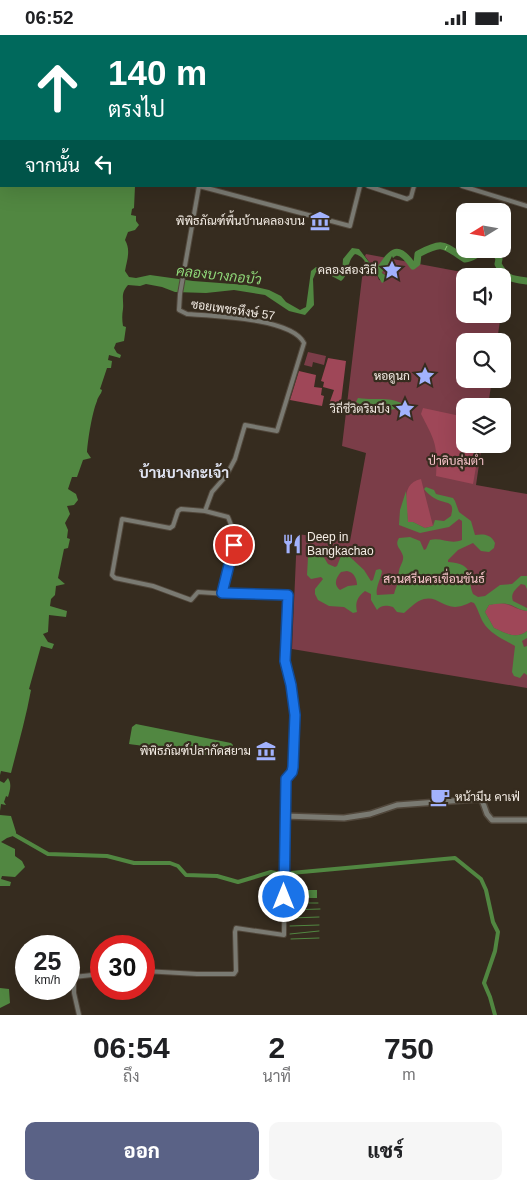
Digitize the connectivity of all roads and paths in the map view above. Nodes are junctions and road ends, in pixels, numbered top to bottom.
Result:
1 (199, 187) edge
2 (203, 187) edge
3 (360, 187) edge
4 (371, 187) edge
5 (414, 187) edge
6 (465, 187) edge
7 (527, 206) edge
8 (204, 511) junction
9 (222, 593) junction
10 (284, 816) junction
11 (527, 820) edge
12 (155, 972) edge
13 (90, 975) edge
14 (79, 1015) edge

1 - 8 street, ซอยเพชรหึงษ์ 57
2 - 3 street
4 - 5 street
6 - 7 street
8 - 9 street
8 - 9 street
9 - 10 street
10 - 11 street
10 - 12 street
13 - 14 street

